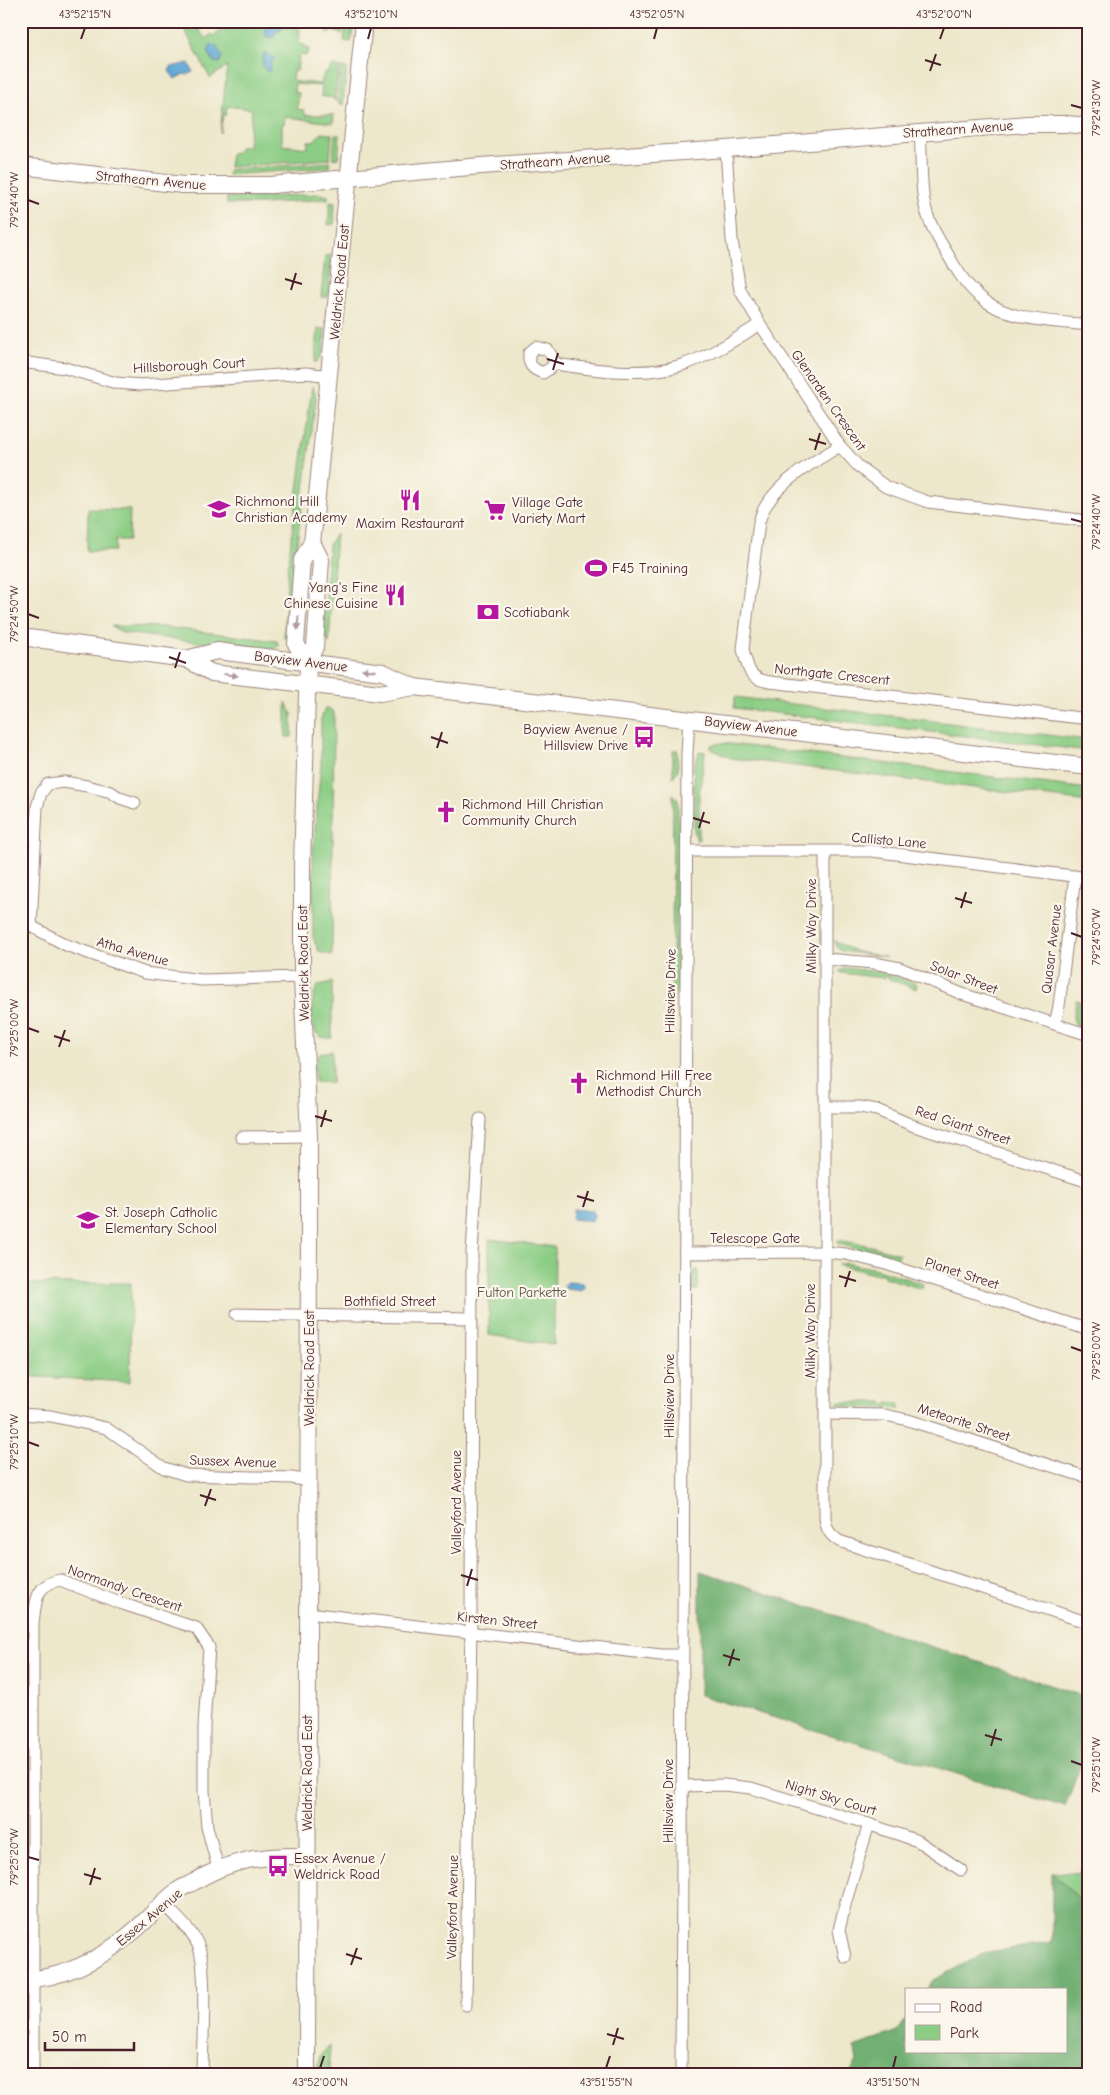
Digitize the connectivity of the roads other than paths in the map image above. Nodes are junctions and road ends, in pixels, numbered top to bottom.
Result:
1 (364, 21) edge
2 (1089, 126) edge
3 (920, 132) junction
4 (726, 149) junction
5 (21, 166) edge
6 (349, 179) junction
7 (760, 324) junction
8 (1089, 325) edge
9 (21, 362) edge
10 (556, 364) dead end
11 (330, 376) junction
12 (840, 446) junction
13 (1089, 521) edge
14 (21, 637) edge
15 (186, 659) junction
16 (308, 662) junction
17 (307, 684) junction
18 (414, 687) junction
19 (689, 719) junction
20 (1089, 719) edge
21 (1089, 768) edge
22 (135, 803) dead end
23 (687, 851) junction
24 (825, 852) junction
25 (1074, 876) junction
26 (1089, 878) edge
27 (26, 925) edge
28 (826, 959) junction
29 (302, 977) junction
30 (1054, 1024) junction
31 (1089, 1035) edge
32 (826, 1107) junction
33 (480, 1120) dead end
34 (308, 1136) junction
35 (241, 1137) dead end
36 (1089, 1182) edge
37 (824, 1252) junction
38 (685, 1253) junction
39 (237, 1314) dead end
40 (309, 1314) junction
41 (471, 1318) junction
42 (1089, 1330) edge
43 (21, 1414) edge
44 (826, 1414) junction
45 (1089, 1478) edge
46 (308, 1481) junction
47 (308, 1613) junction
48 (1089, 1623) edge
49 (471, 1633) junction
50 (682, 1655) junction
51 (683, 1786) junction
52 (869, 1824) junction
53 (307, 1856) junction
54 (218, 1868) junction
55 (961, 1870) dead end
56 (164, 1903) junction
57 (845, 1957) dead end
58 (27, 1980) edge
59 (466, 2006) dead end
60 (33, 2074) edge
61 (202, 2074) edge
62 (307, 2074) edge
63 (681, 2074) edge

1 - 6 street, Weldrick Road East
2 - 3 street, Strathearn Avenue
3 - 4 street, Strathearn Avenue
3 - 8 street
4 - 6 street, Strathearn Avenue
4 - 7 street, Glenarden Crescent
5 - 6 street, Strathearn Avenue
6 - 11 street, Weldrick Road East
7 - 10 street
7 - 12 street, Glenarden Crescent
9 - 11 street, Hillsborough Court
11 - 16 street, Weldrick Road East
12 - 13 street, Glenarden Crescent
12 - 20 street, Northgate Crescent
14 - 15 street, Bayview Avenue
15 - 16 street, Bayview Avenue
15 -> 17 street, Bayview Avenue
16 - 17 street, Weldrick Road East
18 -> 16 street, Bayview Avenue
17 - 18 street, Bayview Avenue
17 - 29 street, Weldrick Road East
18 - 19 street, Bayview Avenue
19 - 21 street, Bayview Avenue
19 - 23 street, Hillsview Drive
22 - 27 street
23 - 24 street, Callisto Lane
23 - 38 street, Hillsview Drive
24 - 25 street, Callisto Lane
24 - 28 street, Milky Way Drive
25 - 26 street, Callisto Lane
25 - 30 street, Quasar Avenue
27 - 29 street, Atha Avenue
28 - 30 street, Solar Street
28 - 32 street, Milky Way Drive
29 - 34 street, Weldrick Road East
30 - 31 street, Solar Street
32 - 36 street, Red Giant Street
32 - 37 street, Milky Way Drive
33 - 41 street, Valleyford Avenue
34 - 35 street
34 - 40 street, Weldrick Road East
37 - 38 street, Telescope Gate
37 - 42 street, Planet Street
37 - 44 street, Milky Way Drive
38 - 50 street, Hillsview Drive
39 - 40 street, Bothfield Street
40 - 41 street, Bothfield Street
40 - 46 street, Weldrick Road East
41 - 49 street, Valleyford Avenue
43 - 46 street, Sussex Avenue
44 - 45 street, Meteorite Street
44 - 48 street, Milky Way Drive
46 - 47 street, Weldrick Road East
47 - 49 street, Kirsten Street
47 - 53 street, Weldrick Road East
49 - 50 street, Kirsten Street
49 - 59 street, Valleyford Avenue
50 - 51 street, Hillsview Drive
51 - 52 street, Night Sky Court
51 - 63 street, Hillsview Drive
52 - 55 street, Night Sky Court
52 - 57 street
53 - 54 street, Essex Avenue
53 - 62 street, Weldrick Road East
54 - 56 street, Essex Avenue
54 - 58 street, Normandy Crescent
56 - 58 street, Essex Avenue
56 - 61 street
58 - 60 street, Normandy Crescent

